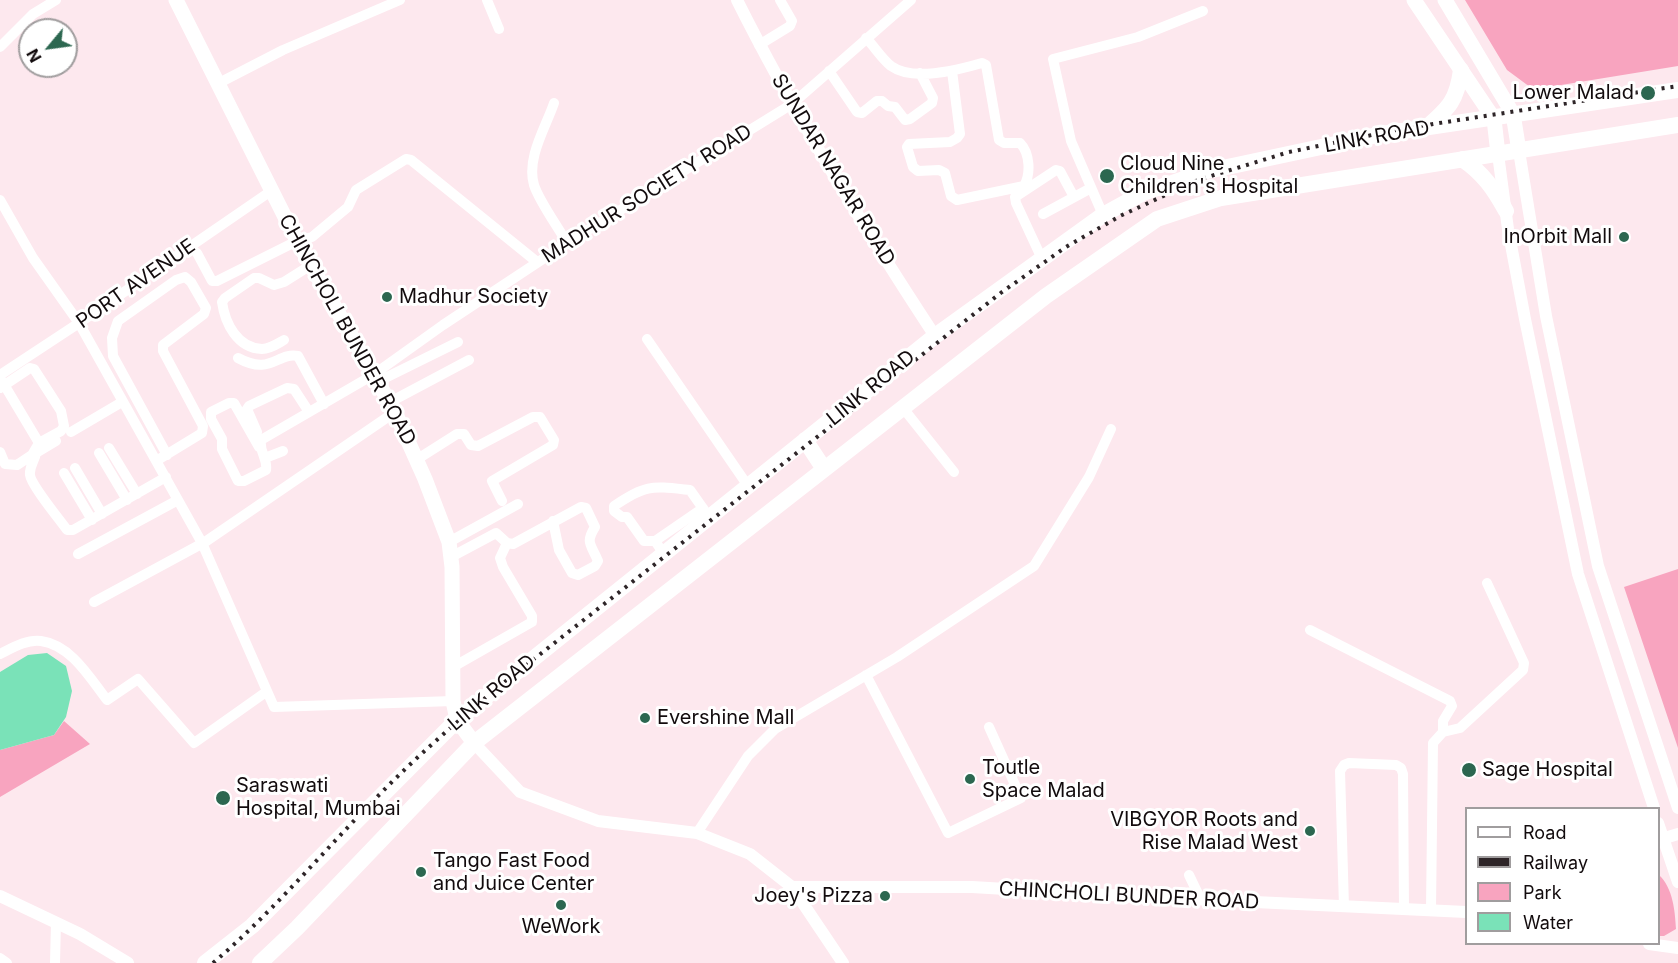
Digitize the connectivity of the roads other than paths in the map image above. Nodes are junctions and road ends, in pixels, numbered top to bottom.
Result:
1 (56, 0) edge
2 (176, 0) edge
3 (400, 0) edge
4 (487, 0) edge
5 (737, 0) edge
6 (780, 0) edge
7 (911, 0) edge
8 (1414, 0) edge
9 (1444, 0) edge
10 (1203, 11) dead end
11 (499, 29) dead end
12 (866, 38) junction
13 (759, 45) junction
14 (0, 47) edge
15 (1461, 70) junction
16 (829, 71) junction
17 (951, 72) junction
18 (920, 73) junction
19 (219, 83) junction
20 (1678, 90) edge
21 (554, 103) dead end
22 (792, 104) junction
23 (1513, 114) junction
24 (1494, 119) junction
25 (1678, 125) edge
26 (1426, 128) junction
27 (1519, 151) junction
28 (1498, 154) junction
29 (1462, 159) junction
30 (1091, 188) junction
31 (271, 190) junction
32 (1074, 197) junction
33 (0, 200) edge
34 (1528, 207) junction
35 (1506, 211) junction
36 (1043, 214) dead end
37 (1103, 215) junction
38 (297, 241) junction
39 (567, 243) junction
40 (196, 253) dead end
41 (1042, 259) junction
42 (537, 262) junction
43 (165, 264) junction
44 (311, 265) junction
45 (176, 280) junction
46 (107, 304) junction
47 (118, 321) junction
48 (79, 323) junction
49 (935, 336) junction
50 (647, 339) dead end
51 (284, 340) dead end
52 (458, 342) dead end
53 (238, 358) dead end
54 (469, 360) dead end
55 (375, 379) junction
56 (1, 382) edge
57 (122, 402) junction
58 (324, 404) junction
59 (393, 407) junction
60 (903, 408) junction
61 (309, 412) junction
62 (1111, 429) dead end
63 (71, 432) dead end
64 (806, 440) junction
65 (56, 441) dead end
66 (39, 443) junction
67 (260, 444) junction
68 (283, 451) dead end
69 (0, 452) edge
70 (167, 455) junction
71 (265, 458) junction
72 (416, 460) junction
73 (156, 461) junction
74 (824, 469) junction
75 (69, 470) dead end
76 (954, 472) dead end
77 (166, 477) junction
78 (748, 486) junction
79 (137, 494) junction
80 (127, 500) junction
81 (178, 500) junction
82 (502, 501) dead end
83 (518, 504) dead end
84 (706, 513) junction
85 (97, 517) junction
86 (553, 522) junction
87 (202, 543) junction
88 (507, 543) junction
89 (659, 547) junction
90 (450, 550) junction
91 (78, 554) dead end
92 (1487, 583) dead end
93 (94, 602) dead end
94 (1310, 630) dead end
95 (0, 654) edge
96 (453, 667) junction
97 (866, 675) junction
98 (267, 692) junction
99 (453, 701) junction
100 (457, 720) junction
101 (989, 728) dead end
102 (1443, 732) junction
103 (474, 743) junction
104 (1654, 807) edge
105 (1678, 808) edge
106 (698, 832) junction
107 (1678, 834) edge
108 (1661, 839) edge
109 (1189, 875) dead end
110 (1678, 882) edge
111 (792, 887) junction
112 (0, 896) edge
113 (1201, 900) junction
114 (1344, 907) junction
115 (1431, 909) junction
116 (1404, 910) junction
117 (1465, 912) edge
118 (56, 922) junction
119 (1656, 945) edge
120 (1678, 948) edge
121 (0, 958) edge
122 (7, 963) edge
123 (55, 963) edge
124 (128, 963) edge
125 (205, 963) edge
126 (260, 963) edge
127 (843, 963) edge

1 - 14 street
2 - 19 main road, CHINCHOLI BUNDER ROAD
3 - 19 street
4 - 11 street
5 - 13 street, SUNDAR NAGAR ROAD
6 - 13 street
7 - 12 street, MADHUR SOCIETY ROAD
8 - 15 main road
9 - 23 main road
10 - 30 street
12 - 16 street, MADHUR SOCIETY ROAD
12 - 18 street
13 - 22 street, SUNDAR NAGAR ROAD
15 - 24 main road
15 - 26 main road
16 - 18 street
16 - 22 street, MADHUR SOCIETY ROAD
17 - 17 street
17 - 18 street
19 - 31 main road, CHINCHOLI BUNDER ROAD
20 - 23 main road, LINK ROAD
21 - 39 street
22 - 39 street, MADHUR SOCIETY ROAD
22 - 49 street, SUNDAR NAGAR ROAD
23 - 24 main road, LINK ROAD
23 - 27 main road
24 - 26 main road, LINK ROAD
24 - 28 main road
25 - 27 main road
26 - 37 main road, LINK ROAD
27 - 28 main road, LINK ROAD
27 - 34 street
28 - 29 main road, LINK ROAD
28 - 35 street
29 - 35 main road
29 - 60 main road, LINK ROAD
30 - 32 street
30 - 37 street
31 - 38 main road, CHINCHOLI BUNDER ROAD
31 - 43 street, PORT AVENUE
32 - 36 street
32 - 41 street
33 - 48 street
34 - 35 street
34 - 105 street
35 - 104 street
37 - 41 main road, LINK ROAD
38 - 40 street
38 - 42 street
38 - 44 main road, CHINCHOLI BUNDER ROAD
39 - 42 street, MADHUR SOCIETY ROAD
41 - 49 main road, LINK ROAD
42 - 55 street, MADHUR SOCIETY ROAD
43 - 45 street
43 - 46 street, PORT AVENUE
44 - 51 street
44 - 55 main road, CHINCHOLI BUNDER ROAD
45 - 47 street
45 - 70 street
46 - 47 street
46 - 48 street, PORT AVENUE
47 - 70 street
48 - 56 street, PORT AVENUE
48 - 57 street
49 - 64 main road, LINK ROAD
50 - 78 street
52 - 55 street
53 - 58 street
54 - 59 street
55 - 58 street
55 - 59 main road, CHINCHOLI BUNDER ROAD
56 - 66 street
56 - 66 street
57 - 63 street
57 - 73 street
58 - 61 street
59 - 72 main road, CHINCHOLI BUNDER ROAD
59 - 87 street
60 - 74 main road, LINK ROAD
60 - 76 street
61 - 67 street
61 - 67 street
62 - 97 street
64 - 74 main road
64 - 78 main road, LINK ROAD
65 - 85 street
66 - 69 street
67 - 71 street
67 - 71 street
68 - 71 street
70 - 73 street
72 - 82 street
72 - 90 main road, CHINCHOLI BUNDER ROAD
73 - 77 street
74 - 103 main road, LINK ROAD
75 - 85 street
77 - 79 street
77 - 81 street
78 - 84 main road, LINK ROAD
79 - 80 street
79 - 80 street
80 - 85 street
81 - 87 street
81 - 91 street
83 - 90 street
84 - 89 main road, LINK ROAD
84 - 89 street
86 - 86 street
86 - 88 street
87 - 93 street
87 - 98 street
88 - 90 street
88 - 96 street
89 - 100 main road, LINK ROAD
90 - 96 main road, CHINCHOLI BUNDER ROAD
92 - 102 street
94 - 102 street
95 - 98 street
96 - 99 main road, CHINCHOLI BUNDER ROAD
97 - 101 street
97 - 106 street
98 - 99 street
99 - 100 main road, CHINCHOLI BUNDER ROAD
100 - 103 main road, CHINCHOLI BUNDER ROAD
100 - 125 main road, LINK ROAD
102 - 115 street
103 - 106 street, CHINCHOLI BUNDER ROAD
103 - 126 main road, LINK ROAD
106 - 111 street, CHINCHOLI BUNDER ROAD
107 - 108 street
108 - 110 street
109 - 113 street
111 - 113 street, CHINCHOLI BUNDER ROAD
111 - 127 street, CHINCHOLI BUNDER ROAD
112 - 118 street
113 - 114 street, CHINCHOLI BUNDER ROAD
114 - 116 street, CHINCHOLI BUNDER ROAD
114 - 116 street
115 - 116 street, CHINCHOLI BUNDER ROAD
115 - 117 street, CHINCHOLI BUNDER ROAD
118 - 123 street
118 - 124 street
119 - 120 street
121 - 122 street

